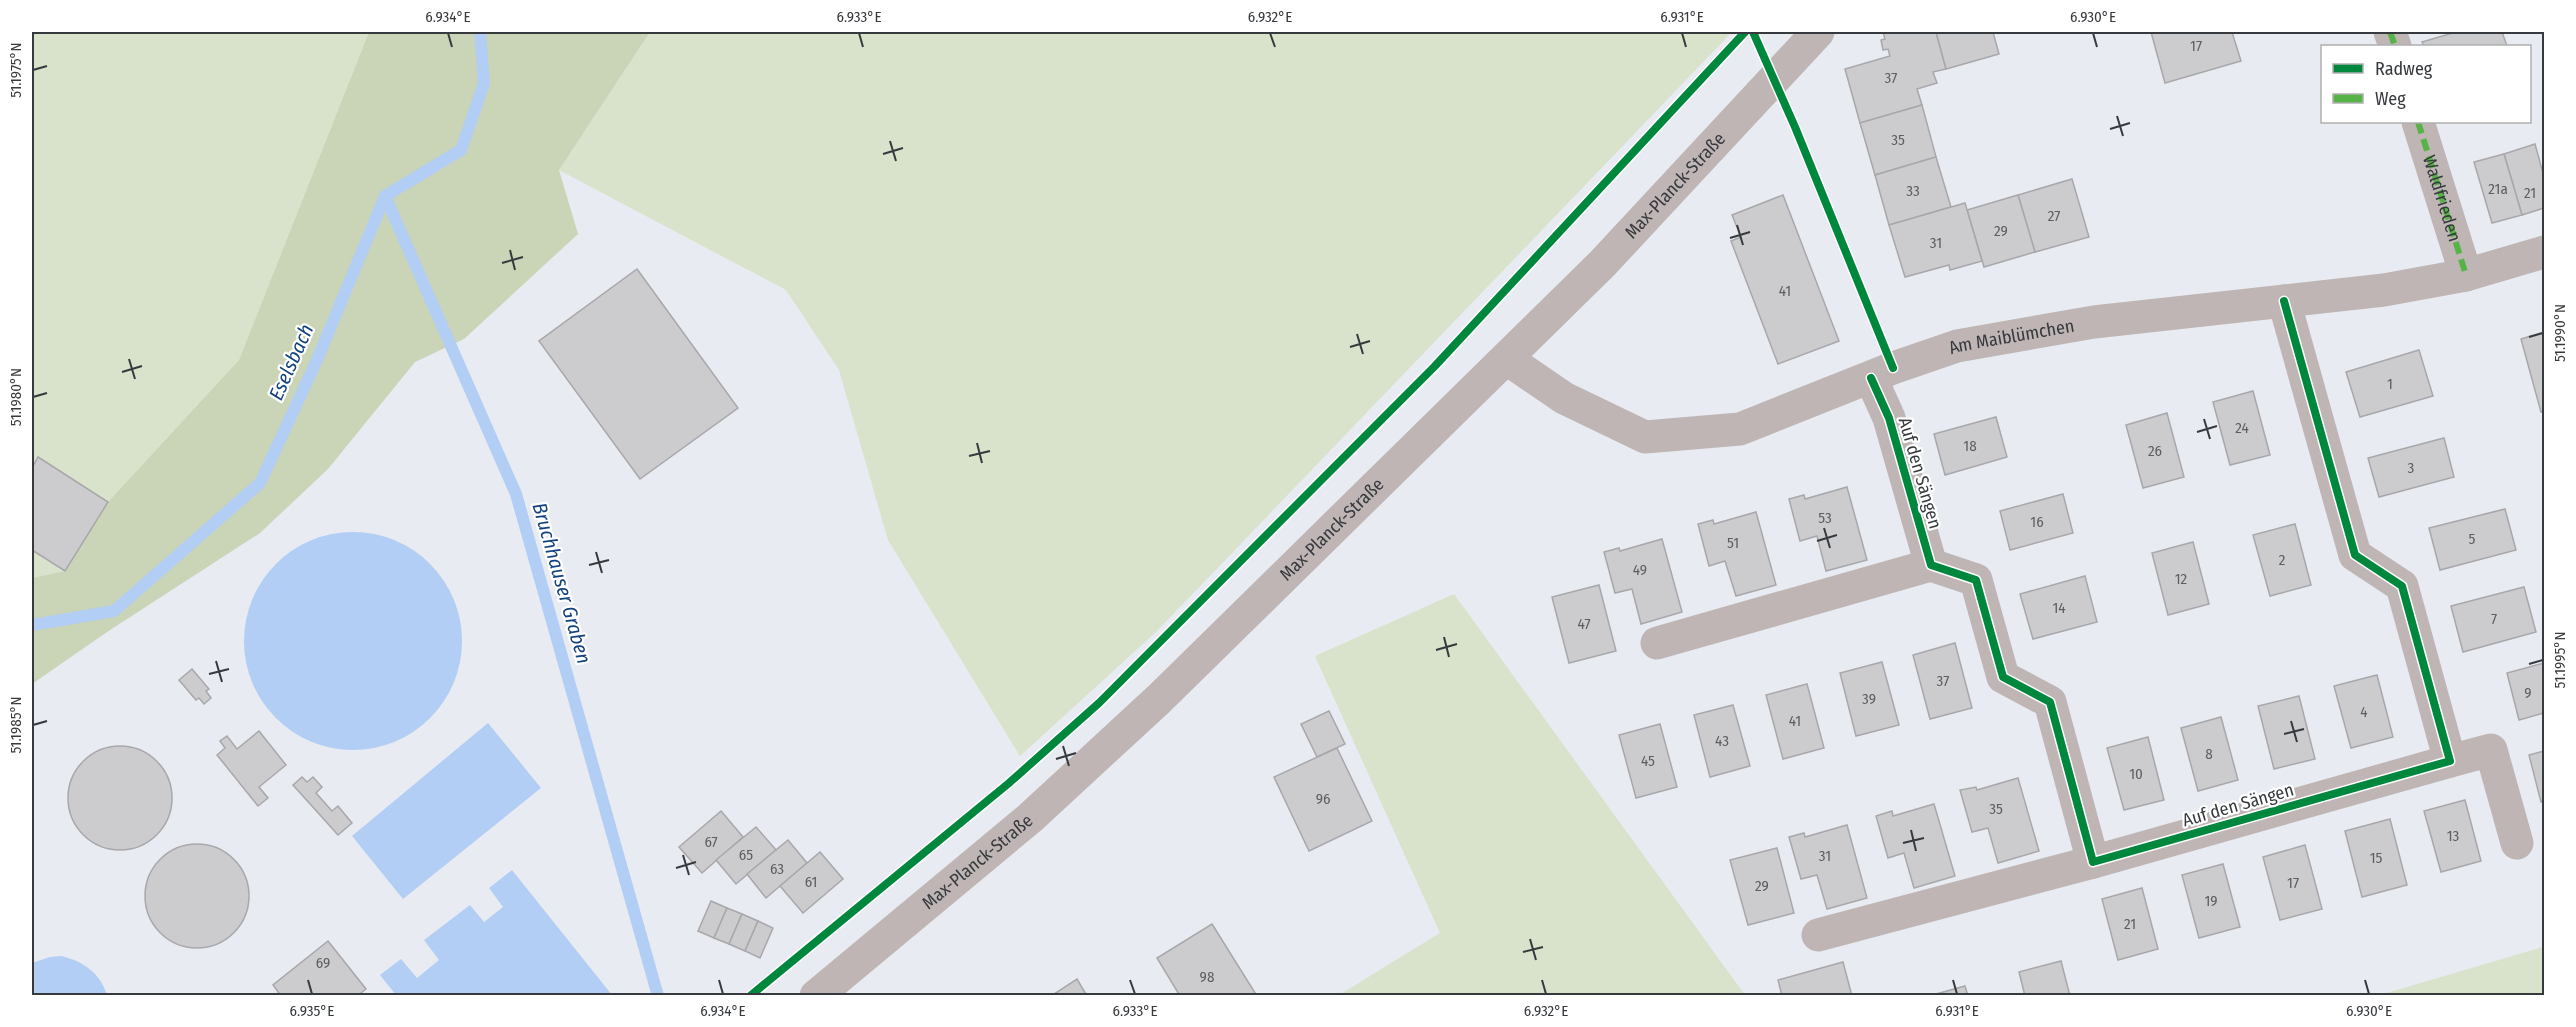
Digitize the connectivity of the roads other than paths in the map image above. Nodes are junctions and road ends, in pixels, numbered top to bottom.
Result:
1 (1818, 32) edge
2 (2418, 123) edge
3 (2544, 252) edge
4 (2466, 275) junction
5 (2284, 301) junction
6 (1507, 359) junction
7 (1871, 378) junction
8 (1931, 565) junction
9 (1657, 643) dead end
10 (2450, 761) junction
11 (2517, 843) dead end
12 (2093, 862) junction
13 (1818, 935) dead end
14 (816, 996) edge

1 - 6 street, Max-Planck-Straße
2 - 4 street, Waldfrieden
3 - 4 street, Am Maiblümchen
4 - 5 street, Am Maiblümchen
5 - 7 street, Am Maiblümchen
5 - 10 street
6 - 7 street, Am Maiblümchen
6 - 14 street, Max-Planck-Straße
7 - 8 street, Auf den Sängen
8 - 9 street
8 - 12 street
10 - 11 street, Auf den Sängen
10 - 12 street, Auf den Sängen
12 - 13 street, Auf den Sängen

